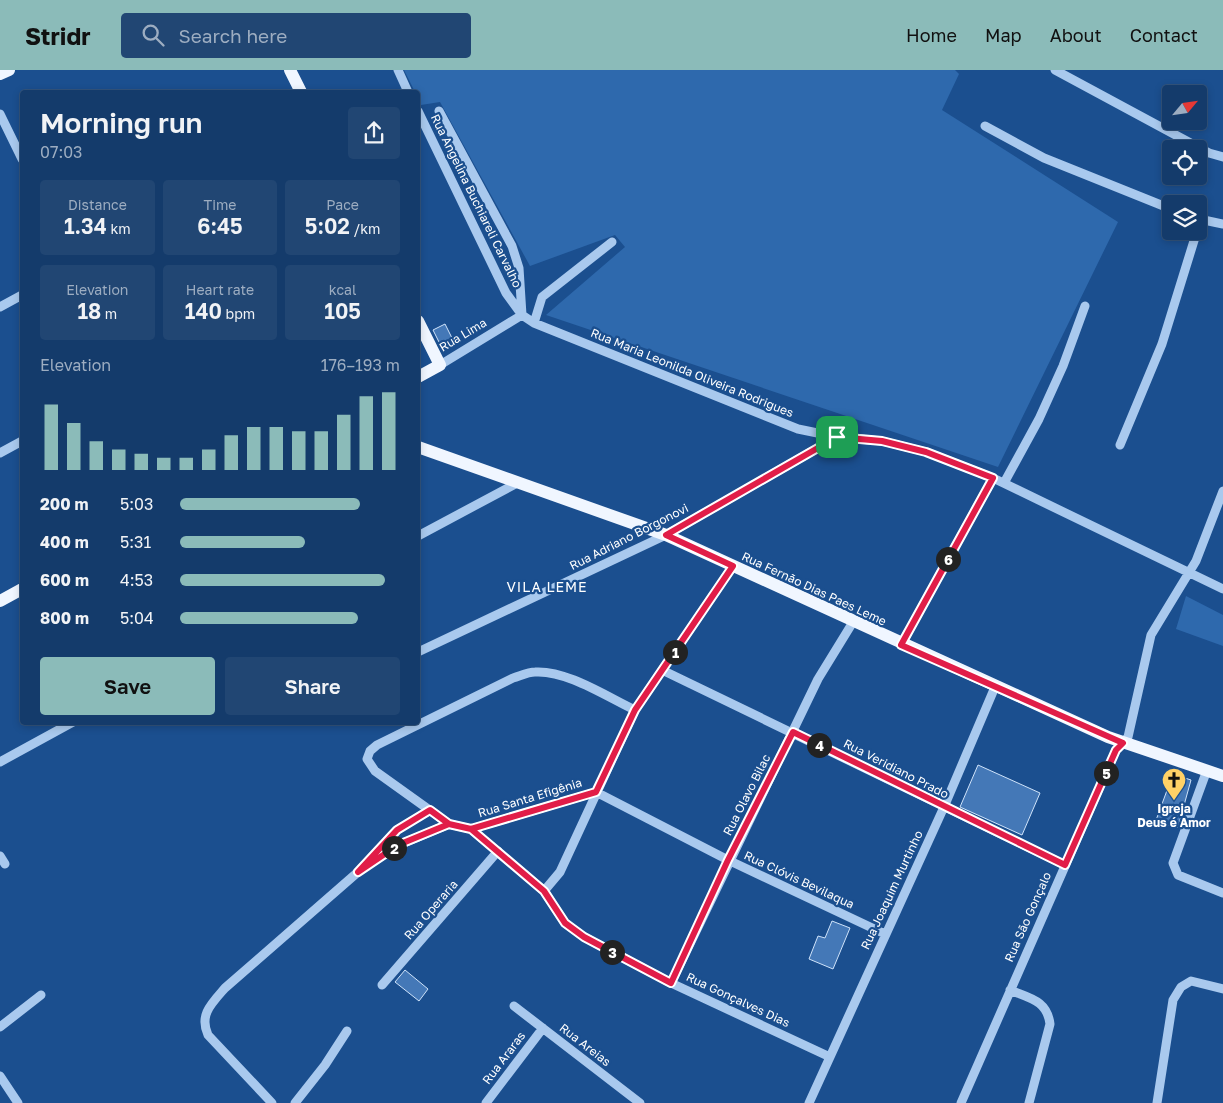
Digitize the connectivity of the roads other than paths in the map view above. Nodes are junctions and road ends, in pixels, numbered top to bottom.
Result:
1 (10, 70) edge
2 (290, 70) edge
3 (398, 70) edge
4 (1054, 70) edge
5 (0, 74) edge
6 (300, 90) edge
7 (407, 90) edge
8 (439, 111) dead end
9 (0, 114) edge
10 (420, 116) edge
11 (985, 126) dead end
12 (20, 155) edge
13 (1223, 156) edge
14 (1162, 205) edge
15 (1207, 223) edge
16 (1223, 224) edge
17 (1194, 240) edge
18 (612, 242) dead end
19 (20, 296) edge
20 (1085, 306) dead end
21 (0, 307) edge
22 (522, 315) junction
23 (534, 322) junction
24 (420, 325) edge
25 (440, 365) junction
26 (420, 376) edge
27 (837, 437) junction
28 (20, 442) edge
29 (1120, 445) dead end
30 (420, 448) edge
31 (0, 453) edge
32 (993, 478) junction
33 (518, 482) junction
34 (1004, 483) junction
35 (1223, 492) edge
36 (420, 535) edge
37 (666, 535) junction
38 (733, 566) junction
39 (1189, 572) junction
40 (1223, 589) edge
41 (20, 590) edge
42 (0, 601) edge
43 (853, 622) junction
44 (901, 645) junction
45 (420, 651) edge
46 (662, 670) junction
47 (995, 687) junction
48 (635, 710) junction
49 (420, 724) edge
50 (68, 725) edge
51 (419, 725) edge
52 (793, 732) junction
53 (1123, 743) junction
54 (0, 762) edge
55 (1207, 770) junction
56 (1223, 776) edge
57 (596, 792) junction
58 (944, 807) junction
59 (430, 810) junction
60 (449, 824) junction
61 (471, 829) junction
62 (498, 851) junction
63 (728, 860) junction
64 (1065, 865) junction
65 (358, 872) junction
66 (544, 891) junction
67 (1223, 893) edge
68 (885, 934) junction
69 (671, 983) junction
70 (382, 985) dead end
71 (1223, 989) edge
72 (1010, 990) junction
73 (41, 994) dead end
74 (514, 1006) dead end
75 (0, 1027) edge
76 (543, 1028) junction
77 (347, 1031) dead end
78 (830, 1057) junction
79 (0, 1076) edge
80 (18, 1103) edge
81 (272, 1103) edge
82 (295, 1103) edge
83 (486, 1103) edge
84 (640, 1103) edge
85 (809, 1103) edge
86 (961, 1103) edge
87 (1029, 1103) edge
88 (1157, 1103) edge

1 - 5 main road
2 - 6 main road
3 - 7 street
4 - 13 street
8 - 22 street, Rua Angelina Buchiareli Carvalho
9 - 12 street
10 - 22 street, Rua Angelina Buchiareli Carvalho
11 - 14 street
15 - 16 street
17 - 29 street
18 - 23 street
19 - 21 street
20 - 34 street
22 - 23 street, Rua Maria Leonilda Oliveira Rodrigues
22 - 25 street, Rua Lima
23 - 27 street, Rua Maria Leonilda Oliveira Rodrigues
24 - 25 main road
25 - 26 main road, Rua Lima
27 - 32 street, Rua Maria Leonilda Oliveira Rodrigues
27 - 37 street, Rua Adriano Borgonovi
28 - 31 street
30 - 33 main road, Rua Fernão Dias Paes Leme
32 - 34 street, Rua Maria Leonilda Oliveira Rodrigues
32 - 44 street
33 - 36 street
33 - 37 main road, Rua Fernão Dias Paes Leme
34 - 39 street, Rua Maria Leonilda Oliveira Rodrigues
35 - 39 street, Rua São Gonçalo
37 - 38 main road, Rua Fernão Dias Paes Leme
37 - 45 street, Rua Adriano Borgonovi
38 - 43 main road, Rua Fernão Dias Paes Leme
38 - 46 street, Rua Santa Efigênia
39 - 40 street, Rua Maria Leonilda Oliveira Rodrigues
39 - 53 street, Rua São Gonçalo
41 - 42 main road
43 - 44 main road, Rua Fernão Dias Paes Leme
43 - 52 street, Rua Olavo Bilac
44 - 47 main road, Rua Fernão Dias Paes Leme
46 - 48 street, Rua Santa Efigênia
46 - 52 street, Rua Veridiano Prado
47 - 53 main road, Rua Fernão Dias Paes Leme
47 - 58 street, Rua Joaquim Murtinho
48 - 49 street
48 - 57 street, Rua Santa Efigênia
50 - 54 street
51 - 59 street
52 - 58 street, Rua Veridiano Prado
52 - 63 street, Rua Olavo Bilac
53 - 55 main road, Rua Fernão Dias Paes Leme
53 - 64 street, Rua São Gonçalo
55 - 56 main road, Rua Fernão Dias Paes Leme
55 - 67 street
57 - 61 street, Rua Santa Efigênia
57 - 63 street, Rua Clóvis Bevilaqua
57 - 66 street, Rua Santa Efigênia
58 - 64 street, Rua Veridiano Prado
58 - 68 street, Rua Joaquim Murtinho
59 - 60 street
59 - 65 street
60 - 61 street
60 - 65 street
61 - 62 street, Rua Gonçalves Dias
62 - 66 street, Rua Gonçalves Dias
62 - 70 street, Rua Operaria
63 - 68 street, Rua Clóvis Bevilaqua
63 - 69 street, Rua Olavo Bilac
64 - 72 street, Rua São Gonçalo
65 - 81 street
66 - 69 street, Rua Gonçalves Dias
68 - 78 street, Rua Joaquim Murtinho
69 - 78 street, Rua Gonçalves Dias
71 - 88 street
72 - 86 street, Rua São Gonçalo
72 - 87 street
73 - 75 street
74 - 76 street, Rua Areias
76 - 83 street, Rua Araras
76 - 84 street, Rua Areias
77 - 82 street
78 - 85 street, Rua Joaquim Murtinho
79 - 80 street

